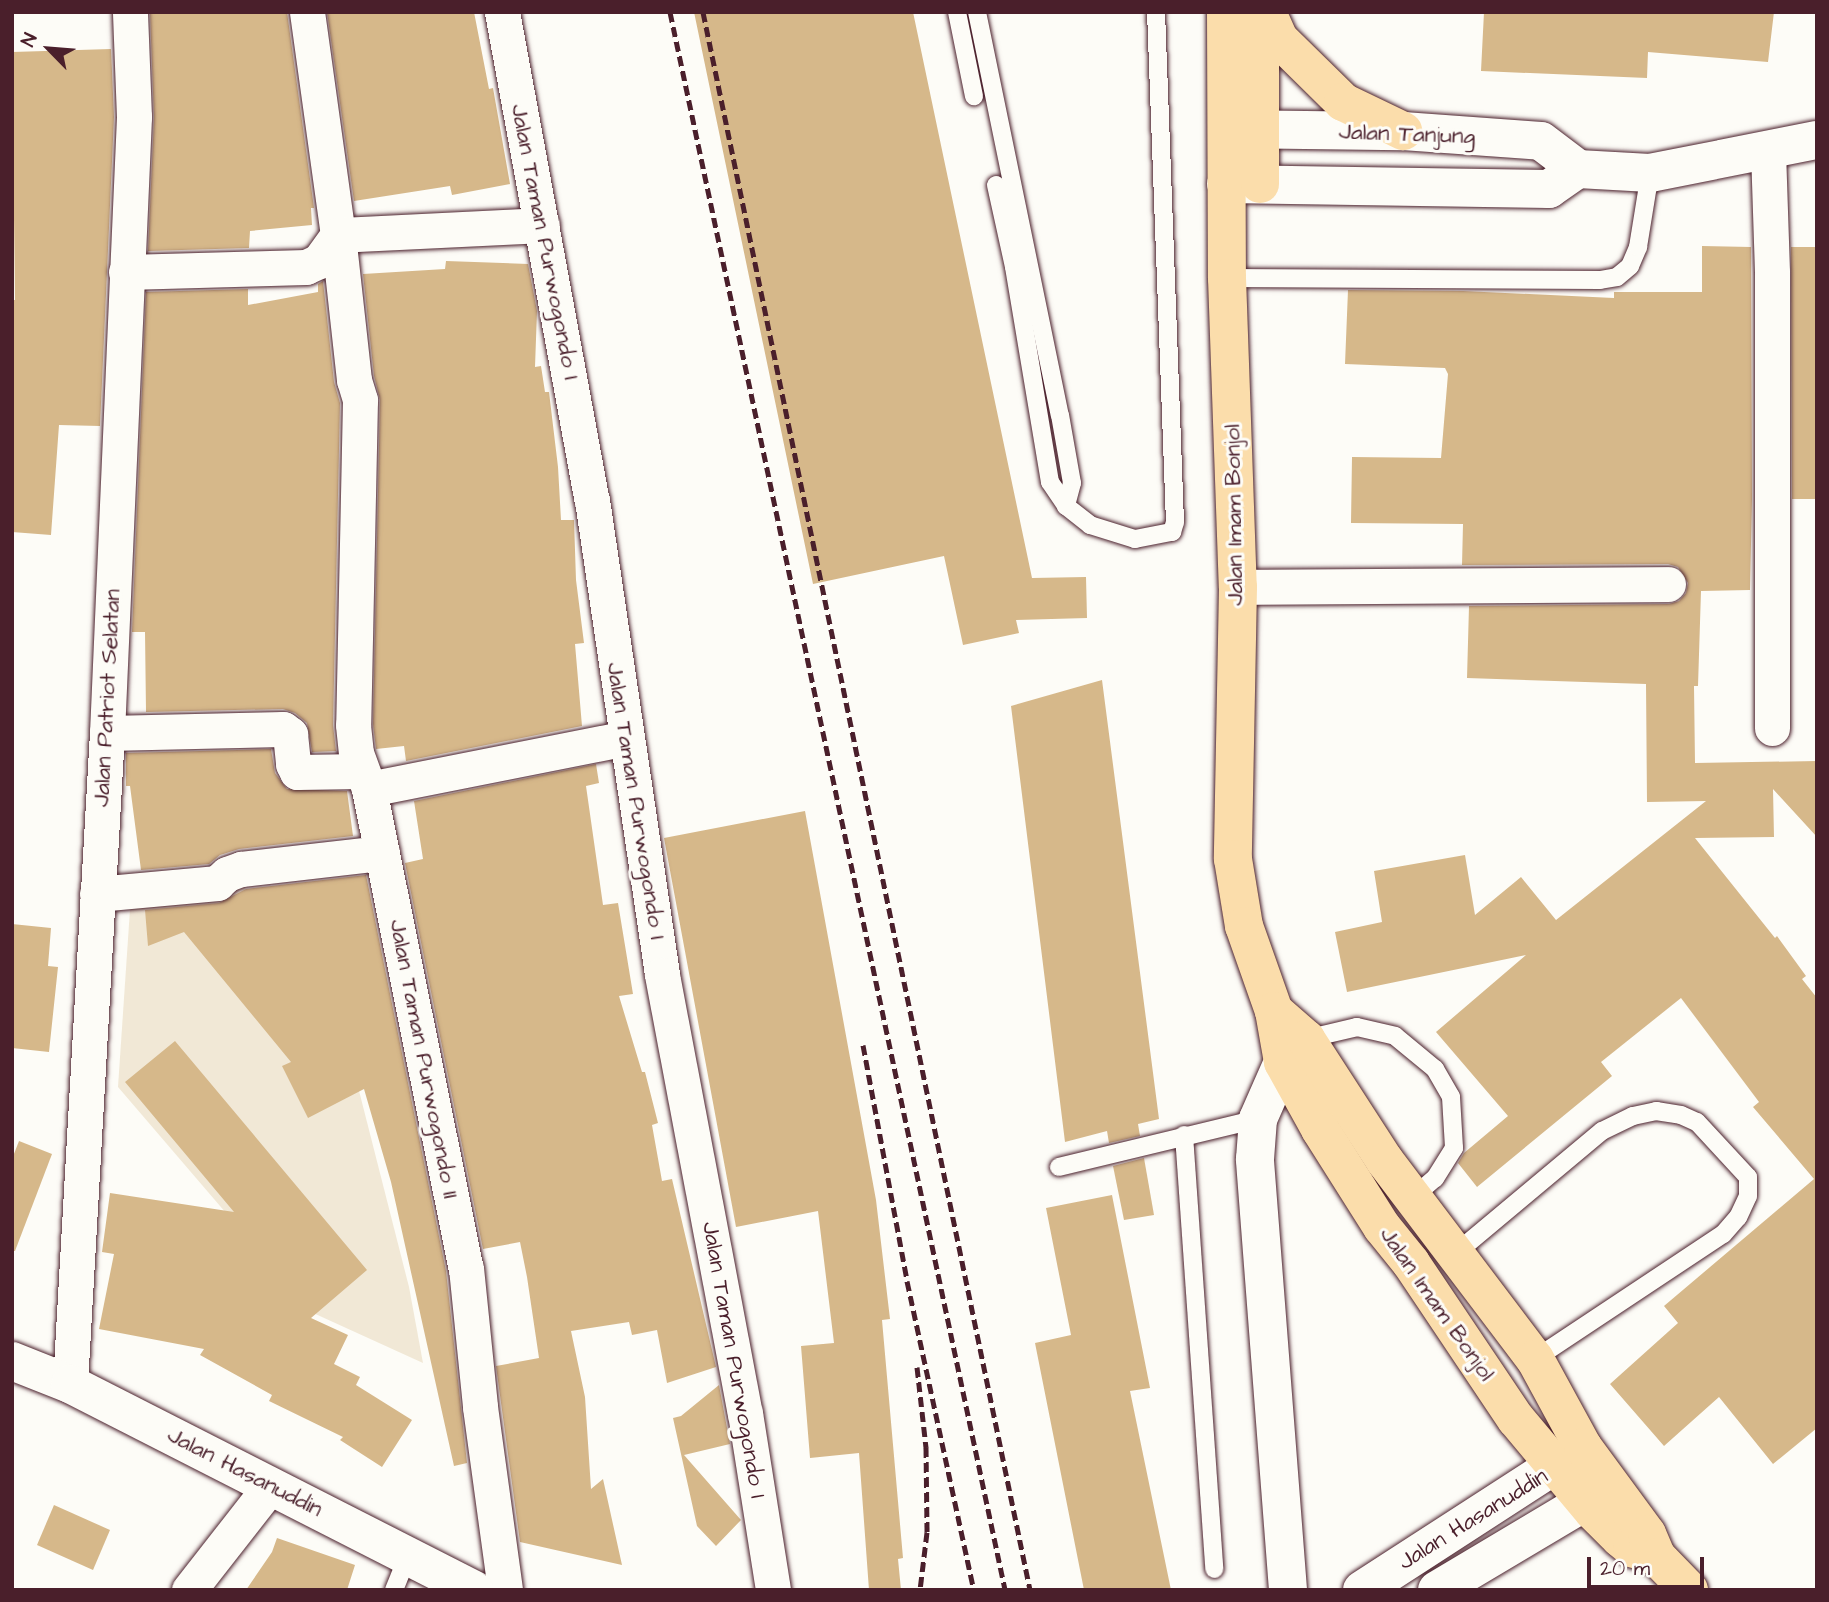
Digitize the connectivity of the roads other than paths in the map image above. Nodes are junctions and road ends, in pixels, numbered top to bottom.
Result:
1 (130, 12) edge
2 (307, 12) edge
3 (502, 12) edge
4 (957, 12) edge
5 (977, 12) edge
6 (1156, 12) edge
7 (1227, 12) edge
8 (1260, 12) edge
9 (1266, 12) edge
10 (974, 96) dead end
11 (1243, 130) junction
12 (1403, 131) junction
13 (1817, 140) edge
14 (1768, 150) junction
15 (1578, 169) junction
16 (1650, 173) junction
17 (1243, 184) junction
18 (996, 185) dead end
19 (542, 225) junction
20 (338, 235) junction
21 (127, 272) junction
22 (1227, 278) junction
23 (1066, 506) junction
24 (1668, 584) dead end
25 (1238, 587) junction
26 (1772, 728) dead end
27 (107, 733) junction
28 (626, 738) junction
29 (365, 780) junction
30 (382, 853) junction
31 (97, 894) junction
32 (1295, 1051) junction
33 (1258, 1119) junction
34 (1184, 1135) junction
35 (1059, 1167) dead end
36 (1413, 1197) junction
37 (1456, 1253) junction
38 (1535, 1359) junction
39 (12, 1361) edge
40 (70, 1384) junction
41 (1570, 1457) junction
42 (271, 1485) junction
43 (1599, 1495) junction
44 (1214, 1569) dead end
45 (401, 1572) edge
46 (189, 1590) edge
47 (474, 1590) edge
48 (505, 1590) edge
49 (773, 1590) edge
50 (1288, 1590) edge
51 (1362, 1590) edge
52 (1437, 1590) edge
53 (1689, 1590) edge

1 - 21 street, Jalan Patriot Selatan
2 - 20 street, Jalan Taman Purwogondo II
3 - 19 street, Jalan Taman Purwogondo I
4 - 10 lane
5 - 23 lane
6 - 23 lane
7 - 11 main road, Jalan Imam Bonjol
8 - 11 main road, Jalan Imam Bonjol
9 - 12 main road
11 - 12 street, Jalan Tanjung
11 - 17 main road, Jalan Imam Bonjol
12 - 15 street, Jalan Tanjung
13 - 14 street
14 - 16 street
14 - 26 street
15 - 16 street
15 - 17 street
16 - 22 lane
17 - 22 main road, Jalan Imam Bonjol
18 - 23 lane
19 - 20 street
19 - 28 street, Jalan Taman Purwogondo I
20 - 21 street
20 - 29 street, Jalan Taman Purwogondo II
21 - 27 street, Jalan Patriot Selatan
22 - 25 main road, Jalan Imam Bonjol
24 - 25 street
25 - 32 main road, Jalan Imam Bonjol
27 - 29 street
27 - 31 street, Jalan Patriot Selatan
28 - 29 street
28 - 49 street, Jalan Taman Purwogondo I
29 - 30 street, Jalan Taman Purwogondo II
30 - 31 street
30 - 48 street, Jalan Taman Purwogondo II
31 - 40 street, Jalan Patriot Selatan
32 - 33 street
32 - 36 main road, Jalan Imam Bonjol
32 - 36 lane
32 - 41 main road, Jalan Imam Bonjol
33 - 34 lane
33 - 50 street
34 - 35 lane
34 - 44 lane
36 - 37 main road, Jalan Imam Bonjol
37 - 38 main road, Jalan Imam Bonjol
37 - 38 lane
38 - 41 main road, Jalan Imam Bonjol
39 - 40 street, Jalan Hasanuddin
40 - 42 street, Jalan Hasanuddin
41 - 43 main road, Jalan Imam Bonjol
41 - 51 street, Jalan Hasanuddin
42 - 45 street, Jalan Hasanuddin
42 - 46 street
43 - 52 street, Jalan Hasanuddin
43 - 53 main road, Jalan Imam Bonjol
45 - 47 street, Jalan Hasanuddin

